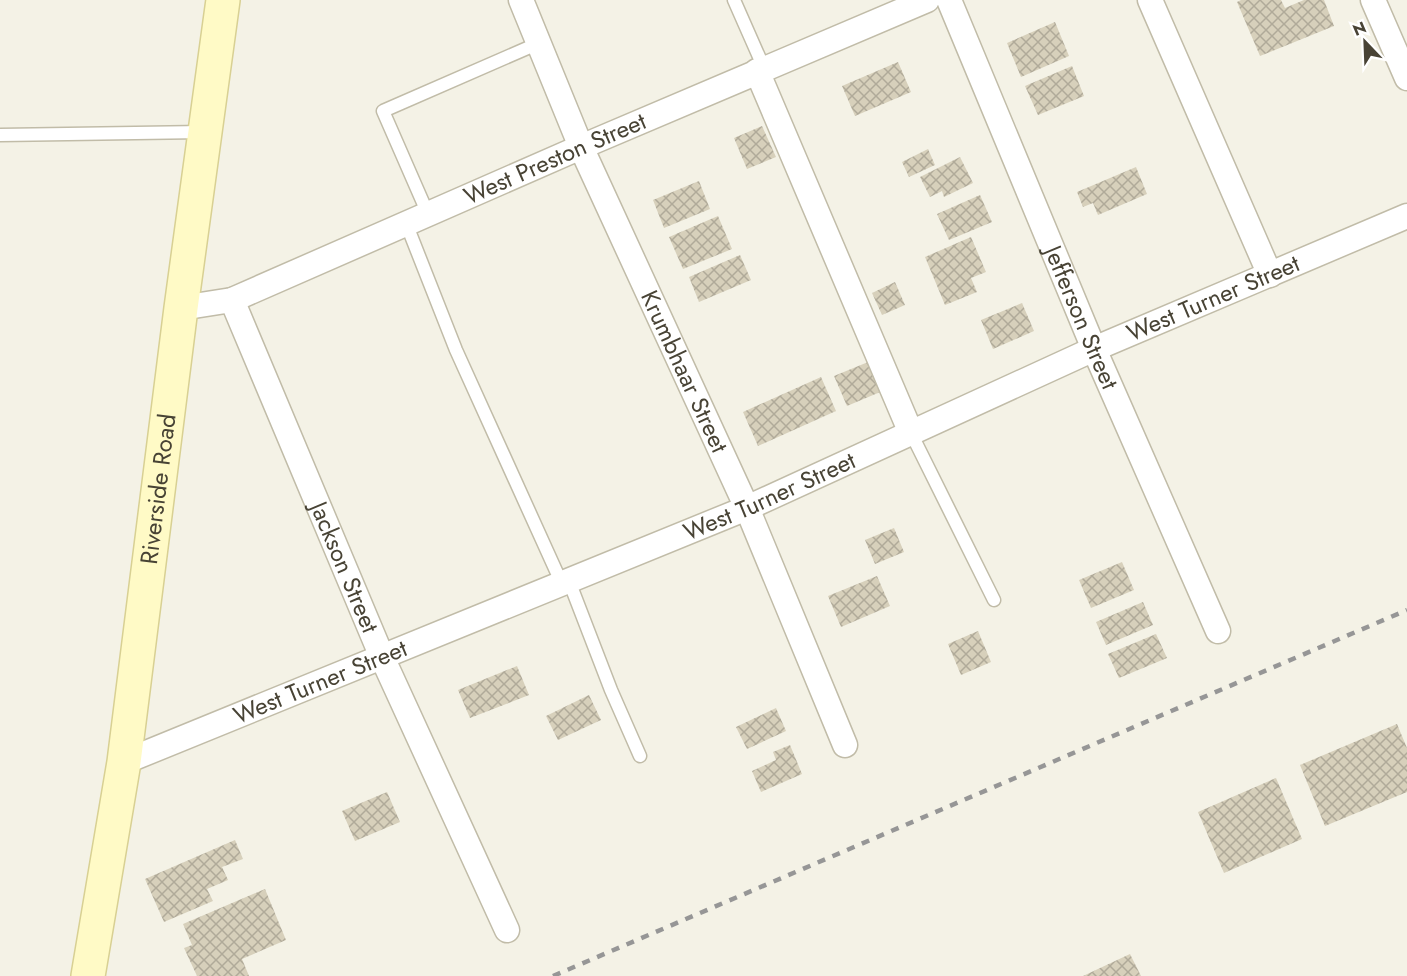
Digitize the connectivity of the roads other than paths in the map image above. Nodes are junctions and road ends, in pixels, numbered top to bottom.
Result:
1 (223, 0) edge
2 (521, 0) edge
3 (734, 0) edge
4 (927, 0) edge
5 (949, 0) edge
6 (1150, 0) edge
7 (1373, 0) edge
8 (539, 43) junction
9 (761, 70) junction
10 (1407, 78) edge
11 (205, 132) junction
12 (0, 135) edge
13 (581, 147) junction
14 (1407, 216) edge
15 (417, 219) junction
16 (1270, 275) junction
17 (232, 300) junction
18 (181, 308) junction
19 (1094, 349) junction
20 (911, 433) junction
21 (747, 508) junction
22 (566, 582) junction
23 (994, 600) dead end
24 (1218, 631) dead end
25 (382, 657) junction
26 (845, 745) dead end
27 (640, 756) dead end
28 (124, 762) junction
29 (507, 930) dead end
30 (88, 976) edge

1 - 11 main road, Riverside Road
2 - 8 street, Krumbhaar Street
3 - 9 lane
4 - 9 street, West Preston Street
5 - 19 street, Jefferson Street
6 - 16 street
7 - 10 street
8 - 13 street, Krumbhaar Street
8 - 15 lane
9 - 13 street, West Preston Street
9 - 20 street
11 - 12 lane
11 - 18 main road, Riverside Road
13 - 15 street, West Preston Street
13 - 21 street, Krumbhaar Street
14 - 16 street, West Turner Street
15 - 17 street, West Preston Street
15 - 22 lane
16 - 19 street, West Turner Street
17 - 18 street, West Preston Street
17 - 25 street, Jackson Street
18 - 28 main road, Riverside Road
19 - 20 street, West Turner Street
19 - 24 street, Jefferson Street
20 - 21 street, West Turner Street
20 - 23 lane
21 - 22 street, West Turner Street
21 - 26 street, Krumbhaar Street
22 - 25 street, West Turner Street
22 - 27 lane
25 - 28 street, West Turner Street
25 - 29 street, Jackson Street
28 - 30 main road, Riverside Road

